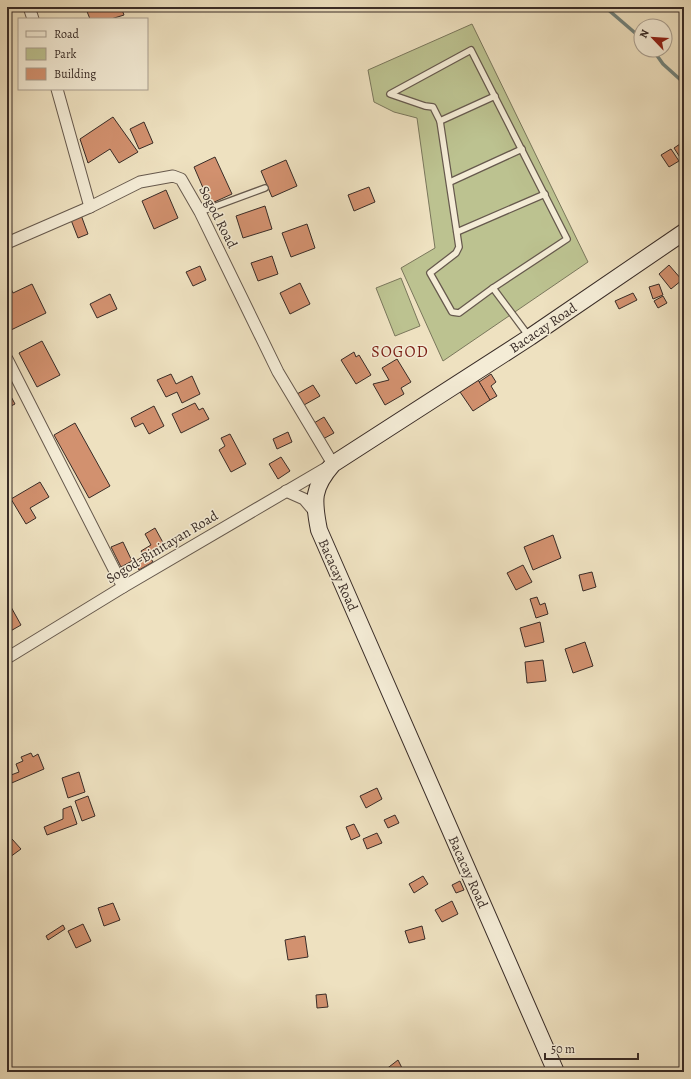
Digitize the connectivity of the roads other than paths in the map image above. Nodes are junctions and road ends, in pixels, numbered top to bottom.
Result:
1 (29, 7) edge
2 (33, 18) edge
3 (57, 90) edge
4 (495, 96) junction
5 (440, 121) junction
6 (522, 149) junction
7 (450, 182) junction
8 (265, 188) dead end
9 (545, 194) junction
10 (90, 206) junction
11 (200, 212) junction
12 (457, 232) junction
13 (684, 232) edge
14 (7, 243) edge
15 (493, 288) junction
16 (530, 337) junction
17 (8, 362) edge
18 (333, 464) junction
19 (286, 491) junction
20 (315, 512) junction
21 (123, 587) junction
22 (7, 658) edge
23 (556, 1072) edge

1 - 2 street
3 - 10 street
4 - 5 lane
4 - 5 lane
4 - 6 lane
5 - 7 lane
6 - 7 lane
6 - 9 lane
7 - 12 lane
8 - 11 lane
9 - 12 lane
9 - 15 lane
10 - 11 street, Sogod Road
10 - 14 street, Sogod Road
11 - 18 street, Sogod Road
12 - 15 lane
13 - 16 main road, Bacacay Road
15 - 16 lane
16 - 18 main road, Bacacay Road
17 - 21 street
18 - 19 street, Sogod-Binitayan Road
18 - 20 main road, Bacacay Road
19 - 20 street
19 - 21 street, Sogod-Binitayan Road
20 - 23 main road, Bacacay Road
21 - 22 street, Sogod-Binitayan Road

